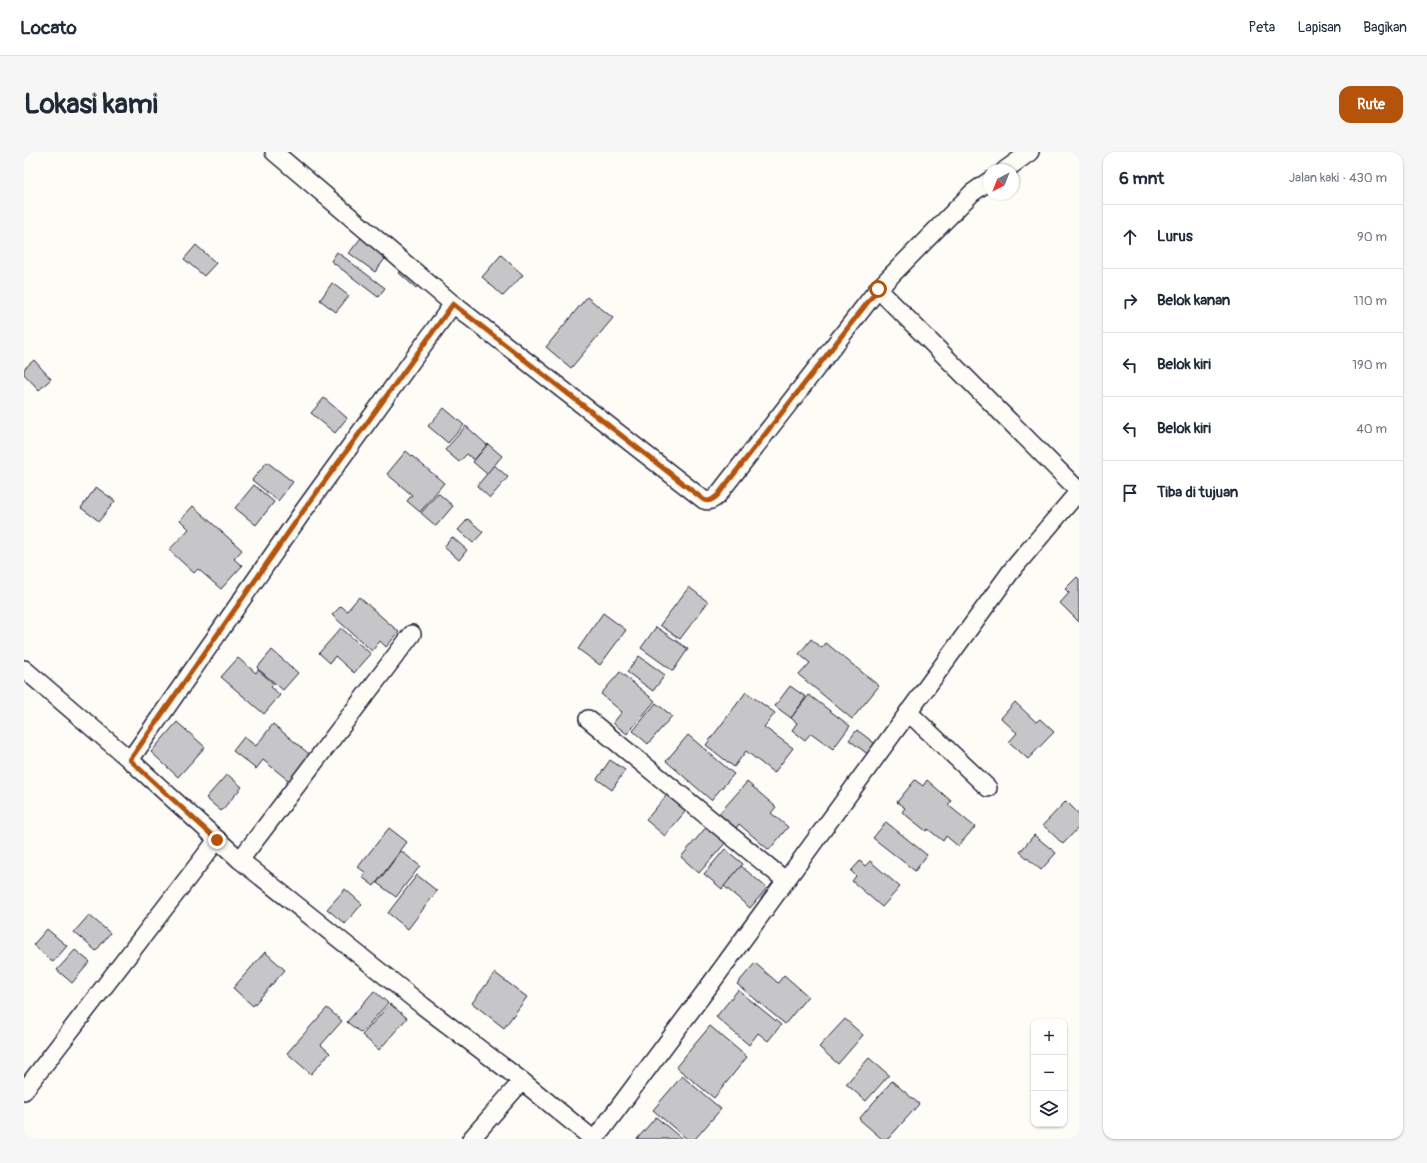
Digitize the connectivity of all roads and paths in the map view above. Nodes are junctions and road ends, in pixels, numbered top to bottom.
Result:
1 (274, 152) edge
2 (1030, 152) edge
3 (1013, 164) edge
4 (983, 185) edge
5 (878, 289) junction
6 (453, 304) junction
7 (1079, 491) edge
8 (412, 634) dead end
9 (24, 669) edge
10 (908, 712) junction
11 (588, 719) dead end
12 (130, 760) junction
13 (988, 788) dead end
14 (217, 840) junction
15 (240, 860) junction
16 (785, 880) junction
17 (522, 1081) junction
18 (24, 1091) edge
19 (471, 1139) edge
20 (594, 1139) edge

1 - 6 street
2 - 3 street
4 - 5 street
5 - 6 street
5 - 7 street
6 - 12 street
7 - 10 street
8 - 15 street
9 - 12 street
10 - 13 street
10 - 16 street
11 - 16 street
12 - 14 street
14 - 15 street
14 - 18 street
15 - 17 street
16 - 20 street
17 - 19 street
17 - 20 street

